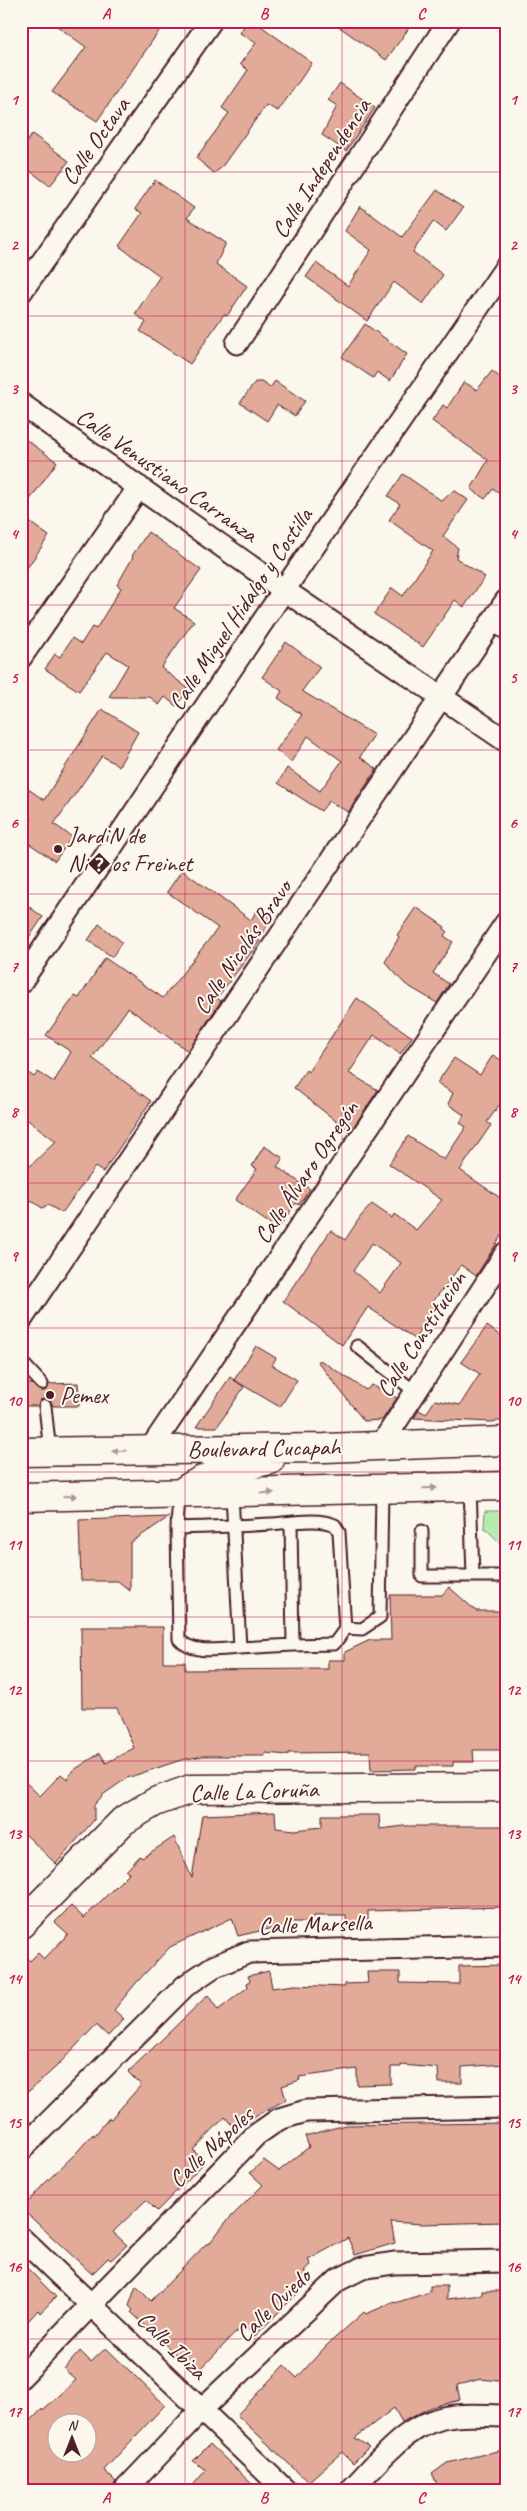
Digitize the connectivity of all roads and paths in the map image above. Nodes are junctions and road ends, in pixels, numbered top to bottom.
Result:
1 (211, 21) edge
2 (449, 21) edge
3 (506, 267) edge
4 (21, 292) edge
5 (237, 343) dead end
6 (21, 404) edge
7 (140, 487) junction
8 (284, 590) junction
9 (506, 601) edge
10 (498, 629) edge
11 (21, 657) edge
12 (442, 697) junction
13 (506, 741) edge
14 (506, 923) edge
15 (21, 982) edge
16 (506, 1253) edge
17 (21, 1320) edge
18 (357, 1346) dead end
19 (21, 1361) edge
20 (42, 1384) dead end
21 (414, 1391) junction
22 (46, 1406) dead end
23 (506, 1441) edge
24 (381, 1445) junction
25 (325, 1448) junction
26 (149, 1451) junction
27 (21, 1452) edge
28 (50, 1452) junction
29 (470, 1486) junction
30 (506, 1486) edge
31 (382, 1490) junction
32 (179, 1494) junction
33 (232, 1494) junction
34 (21, 1497) edge
35 (291, 1523) junction
36 (234, 1526) junction
37 (177, 1528) junction
38 (422, 1532) dead end
39 (473, 1576) junction
40 (506, 1576) edge
41 (345, 1628) junction
42 (293, 1645) junction
43 (240, 1648) junction
44 (506, 1787) edge
45 (21, 1924) edge
46 (506, 1946) edge
47 (506, 2107) edge
48 (21, 2150) edge
49 (21, 2238) edge
50 (506, 2261) edge
51 (91, 2304) junction
52 (21, 2377) edge
53 (201, 2410) junction
54 (506, 2416) edge
55 (125, 2490) edge
56 (286, 2490) edge
57 (351, 2490) edge

1 - 4 street, Calle Octava
2 - 5 street, Calle Independencia
3 - 8 street, Calle Miguel Hidalgo y Costilla
6 - 7 street, Calle Venustiano Carranza
7 - 8 street, Calle Venustiano Carranza
7 - 11 street
8 - 12 street, Calle Venustiano Carranza
8 - 15 street, Calle Miguel Hidalgo y Costilla
9 - 10 street, Calle Nicolás Bravo
10 - 12 street, Calle Nicolás Bravo
12 - 13 street, Calle Venustiano Carranza
12 - 17 street, Calle Nicolás Bravo
14 - 26 street, Calle Álvaro Ogregón
16 - 21 street, Calle Constitución
18 - 21 lane
19 - 20 lane
21 - 24 street, Calle Constitución
22 - 28 lane
23 - 24 main road, Boulevard Cucapah
24 - 25 main road, Boulevard Cucapah
25 - 26 main road, Boulevard Cucapah
25 - 32 main road
26 -> 28 main road, Boulevard Cucapah
27 - 28 main road, Boulevard Cucapah
29 - 30 main road, Boulevard Cucapah
31 -> 29 main road, Boulevard Cucapah
29 - 39 lane
33 -> 31 main road, Boulevard Cucapah
31 - 41 lane
32 - 33 main road, Boulevard Cucapah
34 -> 32 main road, Boulevard Cucapah
32 - 37 lane
33 - 36 lane
35 - 36 lane
35 - 41 lane
35 - 42 lane
36 - 37 lane
36 - 43 lane
37 - 43 lane
38 - 39 lane
39 - 40 lane
41 - 42 lane
42 - 43 lane
44 - 45 main road, Calle La Coruña
46 - 48 street, Calle Marsella
47 - 51 street, Calle Nápoles
49 - 51 street, Calle Ibiza
50 - 53 street, Calle Oviedo
51 - 52 street, Calle Nápoles
51 - 53 street, Calle Ibiza
53 - 55 street, Calle Oviedo
53 - 56 street, Calle Ibiza
54 - 57 street

